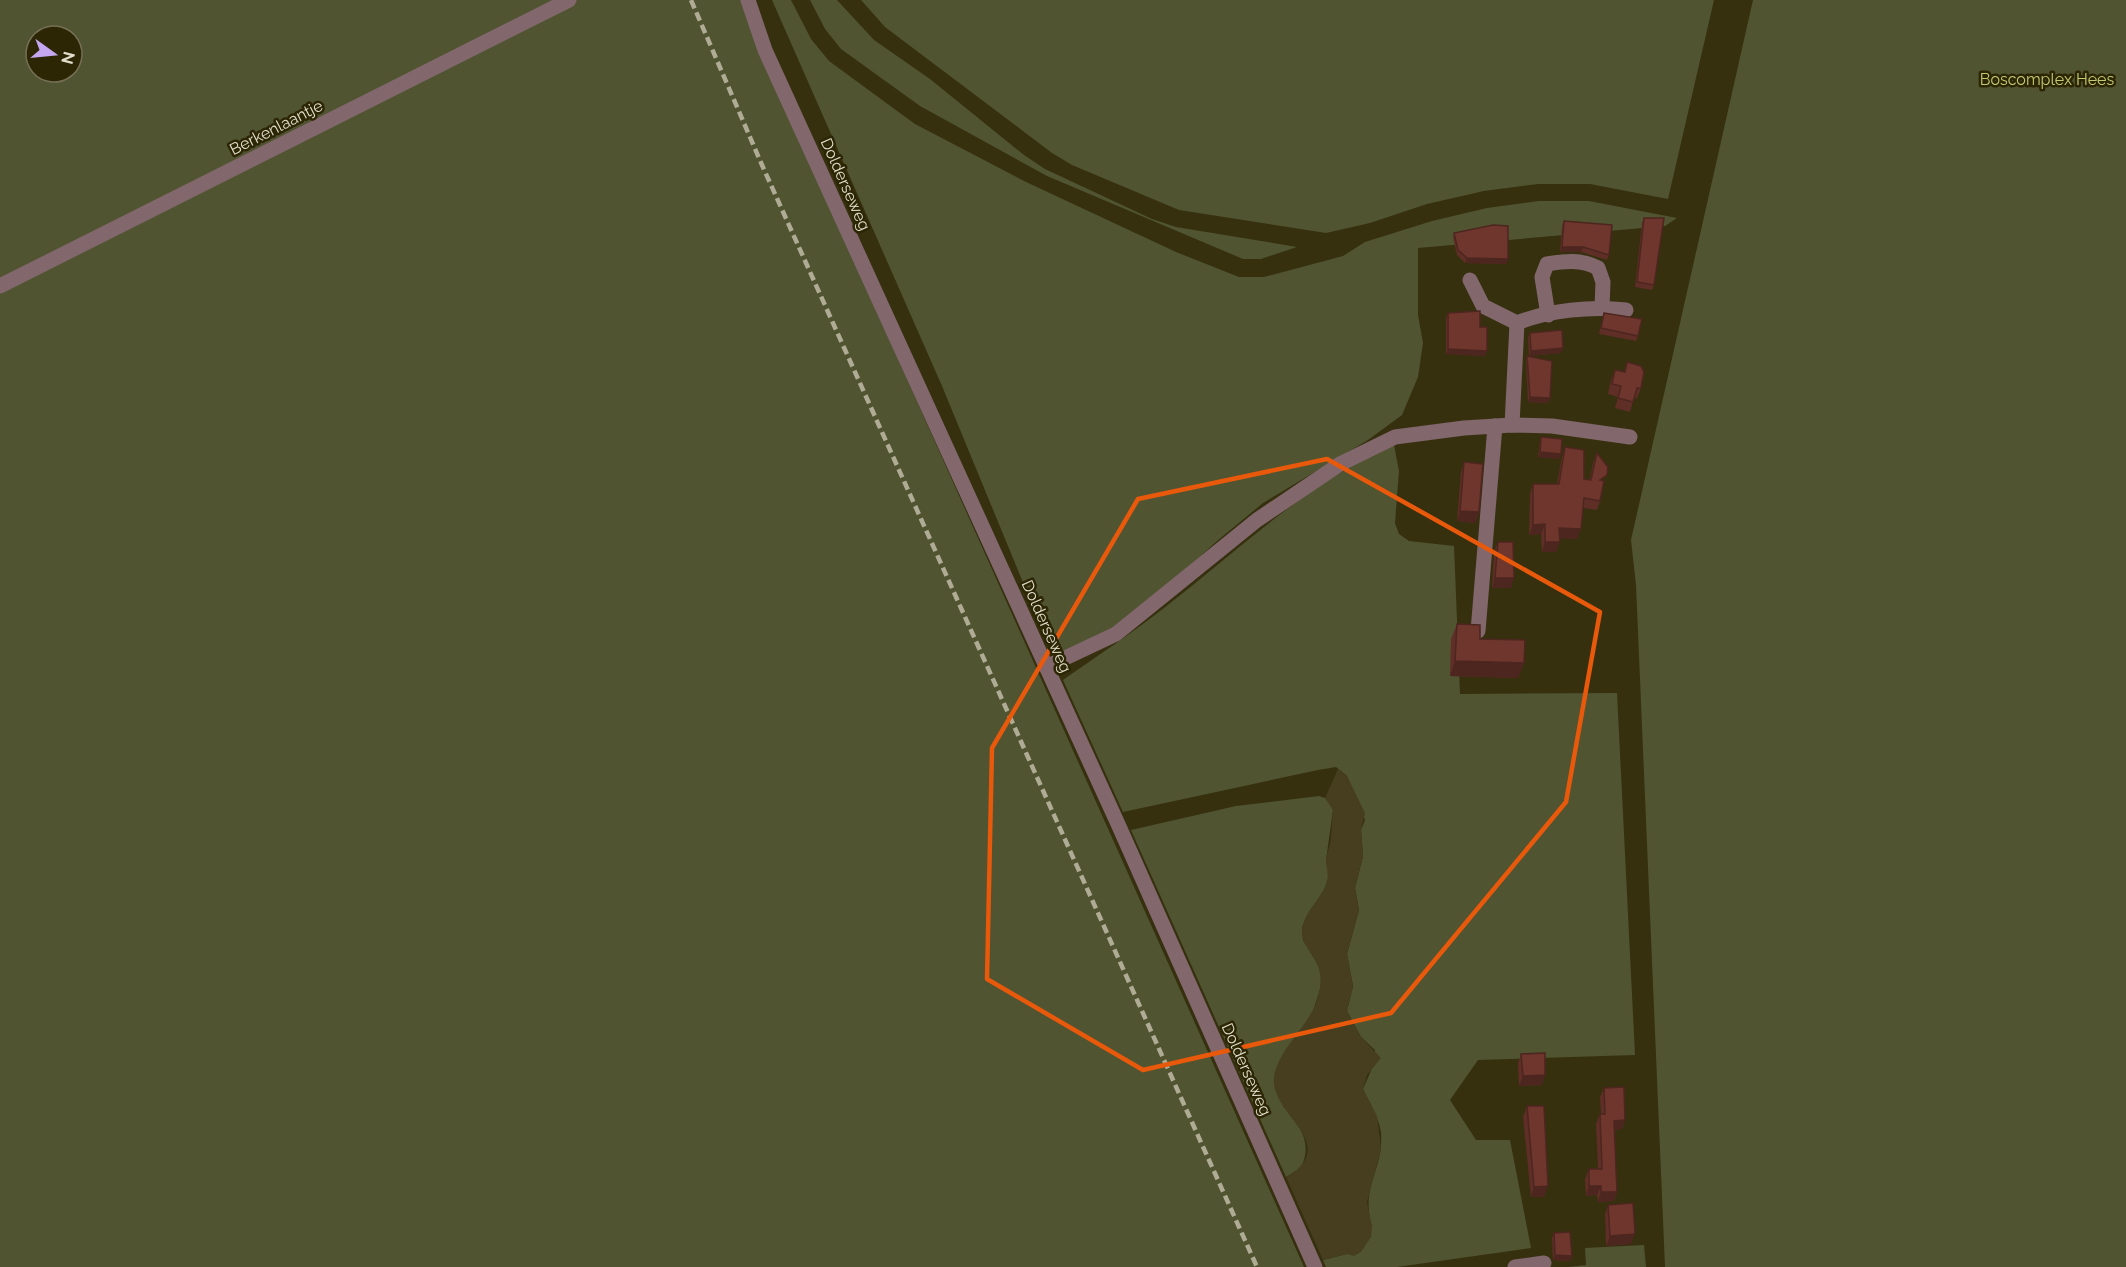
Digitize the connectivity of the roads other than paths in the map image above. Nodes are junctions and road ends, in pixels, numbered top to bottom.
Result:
1 (569, 0) edge
2 (748, 0) edge
3 (1470, 280) dead end
4 (0, 286) edge
5 (1602, 307) junction
6 (1626, 310) dead end
7 (1548, 315) junction
8 (1517, 323) junction
9 (1512, 425) junction
10 (1495, 426) junction
11 (1630, 437) dead end
12 (1478, 632) edge
13 (1046, 667) junction
14 (1544, 1263) dead end
15 (1315, 1267) edge
16 (1515, 1267) edge

1 - 4 street, Berkenlaantje
2 - 13 street, Dolderseweg
3 - 8 street
5 - 6 street
5 - 7 street
5 - 7 street
7 - 8 street
8 - 9 street
9 - 10 street
9 - 11 street
10 - 12 street
10 - 13 street
13 - 15 street, Dolderseweg
14 - 16 street

